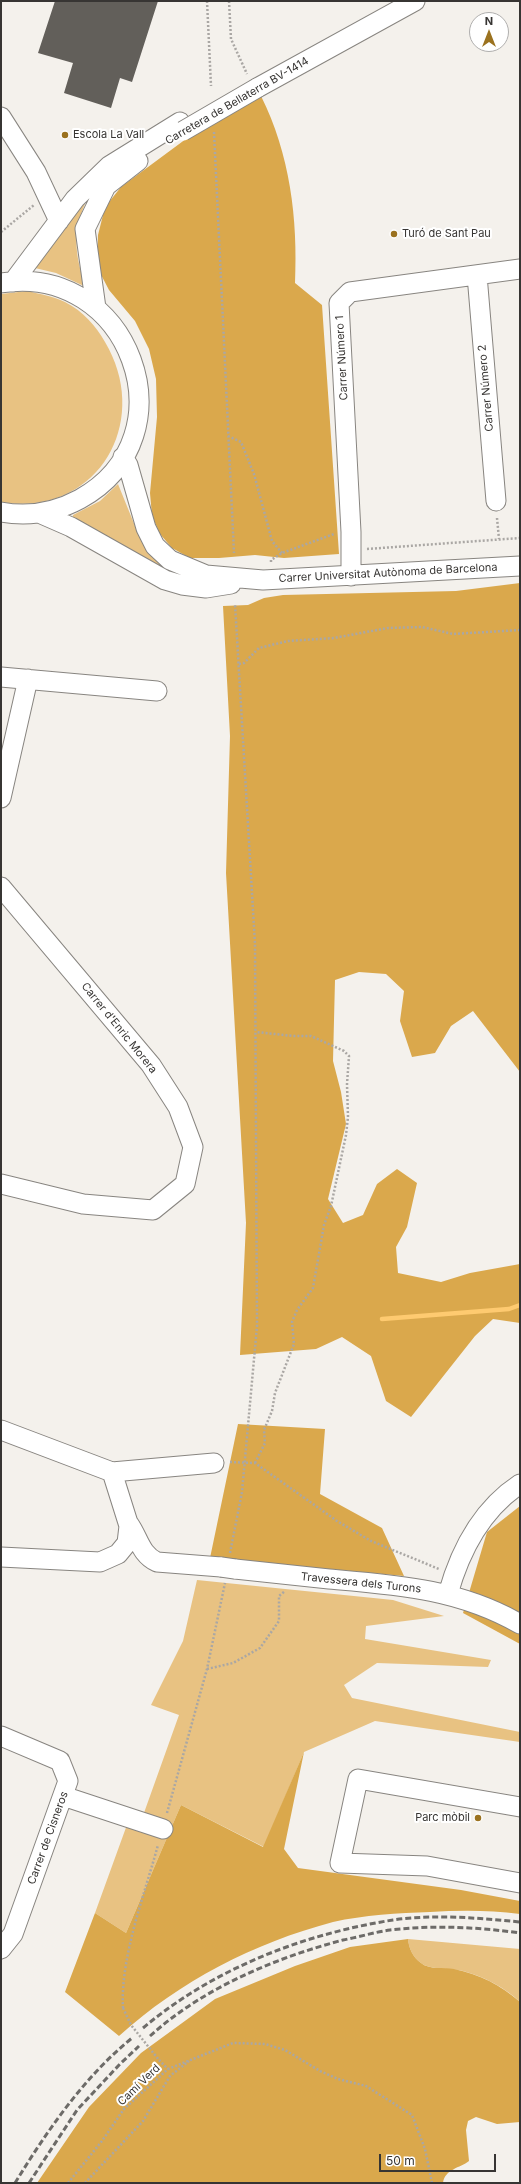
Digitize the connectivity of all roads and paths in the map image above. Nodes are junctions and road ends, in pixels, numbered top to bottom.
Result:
1 (207, 1) edge
2 (229, 1) edge
3 (388, 1) edge
4 (415, 1) edge
5 (254, 84) junction
6 (211, 86) dead end
7 (1, 117) edge
8 (182, 126) junction
9 (214, 131) dead end
10 (47, 194) junction
11 (60, 221) junction
12 (1, 232) edge
13 (520, 269) edge
14 (477, 275) junction
15 (7, 282) edge
16 (96, 308) junction
17 (228, 436) junction
18 (122, 457) junction
19 (496, 502) joint
20 (1, 512) edge
21 (39, 513) junction
22 (326, 536) dead end
23 (520, 538) edge
24 (499, 539) junction
25 (367, 549) dead end
26 (234, 553) dead end
27 (520, 566) edge
28 (351, 576) junction
29 (256, 580) junction
30 (235, 604) dead end
31 (520, 630) edge
32 (239, 664) junction
33 (1, 677) edge
34 (28, 679) junction
35 (157, 691) dead end
36 (1, 798) edge
37 (1, 887) edge
38 (256, 1032) junction
39 (1, 1184) edge
40 (1, 1430) edge
41 (244, 1462) junction
42 (214, 1463) dead end
43 (255, 1463) junction
44 (112, 1472) junction
45 (520, 1484) edge
46 (128, 1522) junction
47 (1, 1557) edge
48 (226, 1569) junction
49 (292, 1581) junction
50 (450, 1588) junction
51 (520, 1624) edge
52 (207, 1669) junction
53 (1, 1736) edge
54 (63, 1796) junction
55 (520, 1807) edge
56 (163, 1829) junction
57 (520, 1884) edge
58 (1, 1949) edge
59 (192, 2058) junction
60 (168, 2069) junction
61 (68, 2183) edge
62 (85, 2183) edge
63 (432, 2183) edge

1 - 6 path
2 - 5 path
3 - 5 street
4 - 5 street, Carretera de Bellaterra BV-1414
5 - 8 street, Carretera de Bellaterra BV-1414
7 - 10 street
8 - 11 street, Carretera de Bellaterra BV-1414
8 - 16 street, Carretera de Bellaterra BV-1414
9 - 17 path
10 - 11 street
10 - 12 path
11 - 15 street, Carretera de Bellaterra BV-1414
13 - 14 street, Carrer Número 1
14 - 19 street, Carrer Número 2
14 - 28 street, Carrer Número 1
15 - 16 street
16 - 18 street
17 - 22 path
17 - 26 path
18 - 21 street
18 - 29 street, Carrer Universitat Autònoma de Barcelona
19 - 24 path
20 - 21 street
21 - 29 street, Carrer Universitat Autònoma de Barcelona
23 - 24 path
24 - 25 path
27 - 28 street, Carrer Universitat Autònoma de Barcelona
28 - 29 street, Carrer Universitat Autònoma de Barcelona
30 - 32 path, Camí Verd
31 - 32 path
32 - 38 path, Camí Verd
33 - 34 street
34 - 35 street
34 - 36 street
37 - 39 street, Carrer d'Enric Morera
38 - 41 path, Camí Verd
38 - 43 path
40 - 44 street
41 - 43 path
41 - 48 path, Camí Verd
42 - 44 street
43 - 50 path
44 - 46 street
45 - 50 street
46 - 47 street
46 - 48 street, Travessera dels Turons
48 - 49 street, Travessera dels Turons
48 - 52 path, Camí Verd
49 - 50 street, Travessera dels Turons
49 - 52 path
50 - 51 street, Travessera dels Turons
52 - 56 path, Camí Verd
53 - 54 street, Carrer de Cisneros
54 - 56 street
54 - 58 street, Carrer de Cisneros
55 - 57 street
56 - 60 path, Camí Verd, bridge
59 - 60 path
59 - 62 path
59 - 63 path
60 - 61 path, Camí Verd

